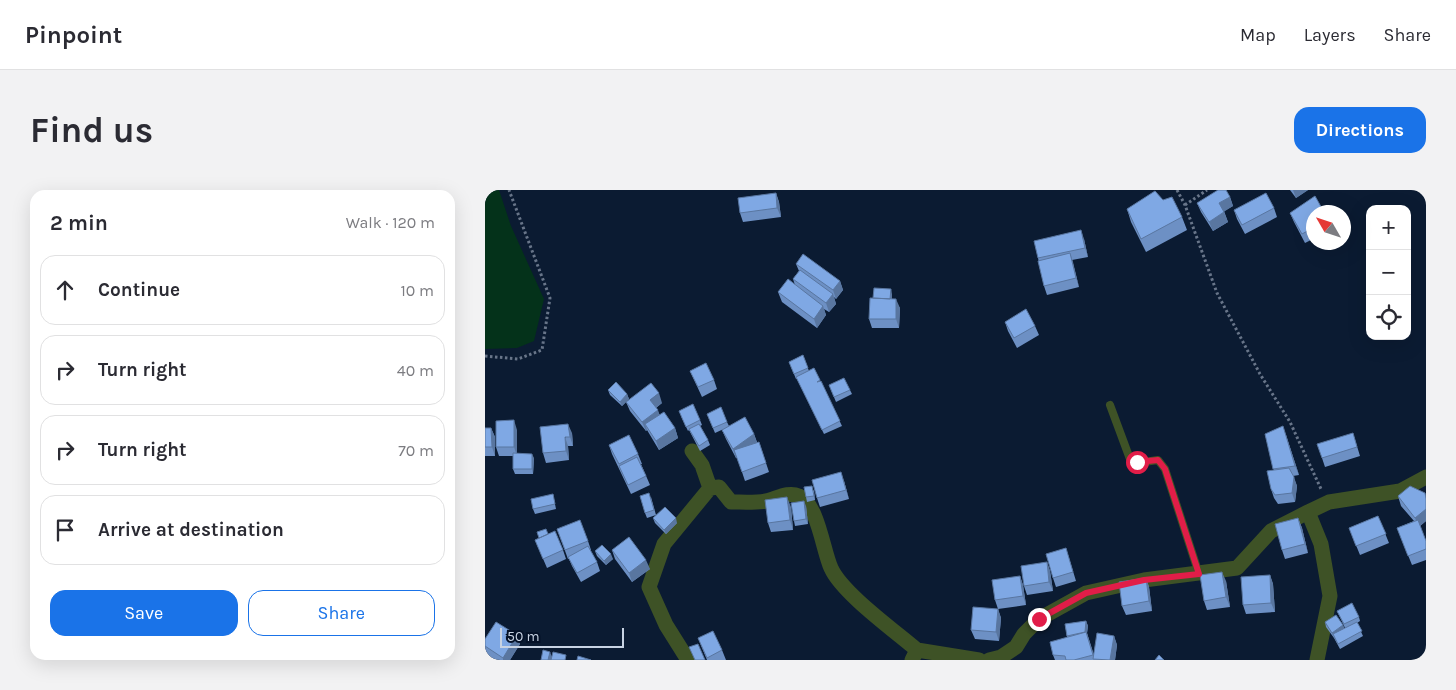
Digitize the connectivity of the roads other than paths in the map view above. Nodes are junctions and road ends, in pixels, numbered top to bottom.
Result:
1 (1110, 405) dead end
2 (693, 451) dead end
3 (1426, 477) edge
4 (710, 488) junction
5 (1308, 512) junction
6 (1199, 574) junction
7 (914, 655) edge
8 (997, 659) edge
9 (688, 660) edge
10 (979, 660) edge
11 (1317, 660) edge

1 - 6 lane
2 - 4 street
3 - 5 street
4 - 7 street
4 - 9 street
5 - 6 street
5 - 11 street
6 - 8 street
7 - 10 street

